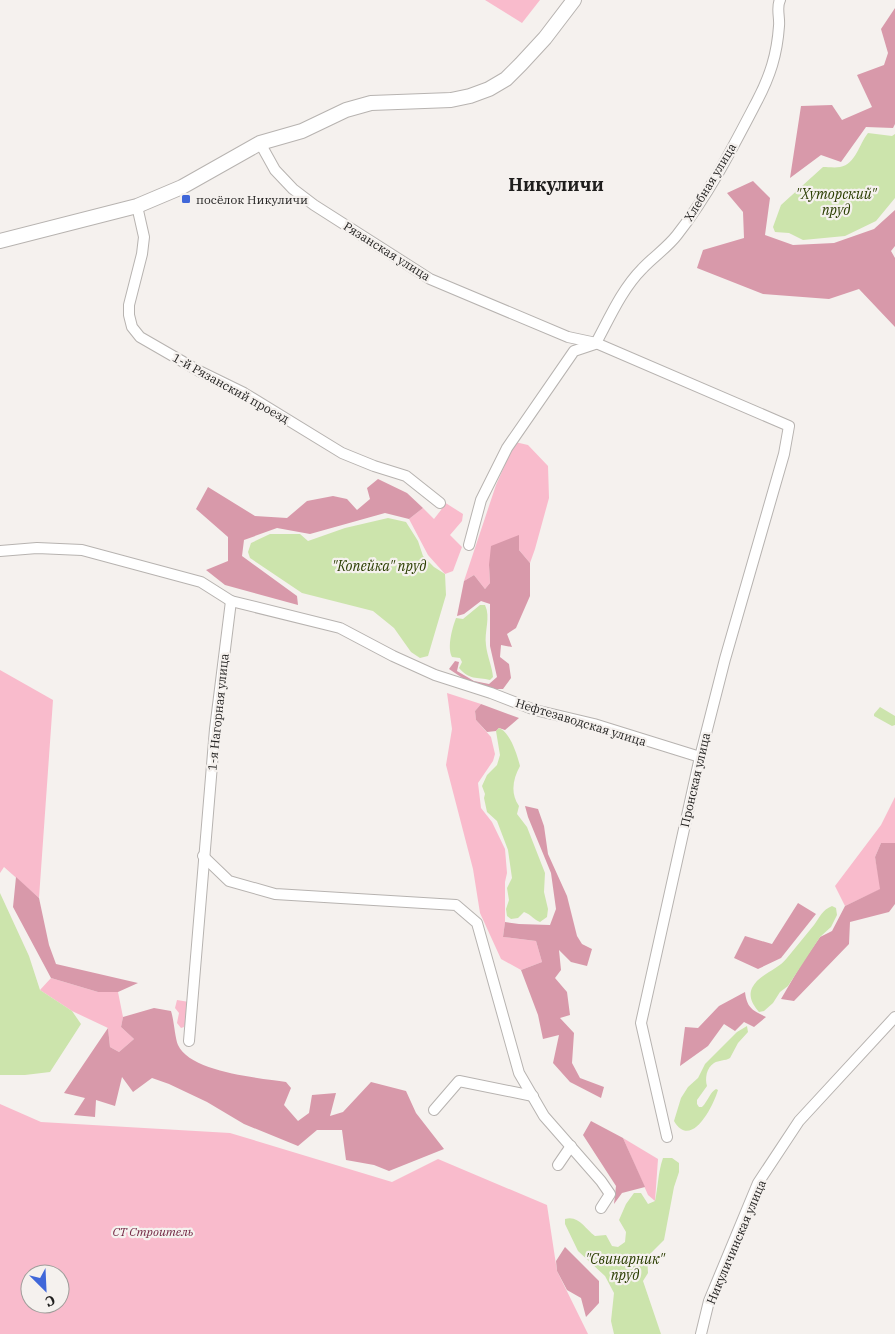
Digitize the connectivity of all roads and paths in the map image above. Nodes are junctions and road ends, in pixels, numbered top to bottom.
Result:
1 (574, 0) edge
2 (780, 0) edge
3 (260, 143) junction
4 (137, 206) junction
5 (0, 241) edge
6 (596, 343) junction
7 (789, 426) joint
8 (440, 503) dead end
9 (469, 545) dead end
10 (0, 551) edge
11 (231, 601) junction
12 (700, 758) junction
13 (203, 856) junction
14 (895, 1017) edge
15 (188, 1041) dead end
16 (533, 1096) junction
17 (434, 1110) dead end
18 (667, 1137) dead end
19 (571, 1146) junction
20 (558, 1165) dead end
21 (601, 1208) dead end
22 (701, 1334) edge

1 - 3 street
2 - 6 street, Хлебная улица
3 - 4 street
3 - 6 street, Рязанская улица
4 - 5 street
4 - 8 street, 1-й Рязанский проезд
6 - 7 street, Рязанская улица
6 - 9 street
7 - 12 street, Пронская улица
10 - 11 street
11 - 12 street, Нефтезаводская улица
11 - 13 street, 1-я Нагорная улица
12 - 18 street, Пронская улица
13 - 15 street, 1-я Нагорная улица
13 - 16 street
14 - 22 street, Никуличинская улица
16 - 17 street
16 - 19 street
19 - 20 street
19 - 21 street

